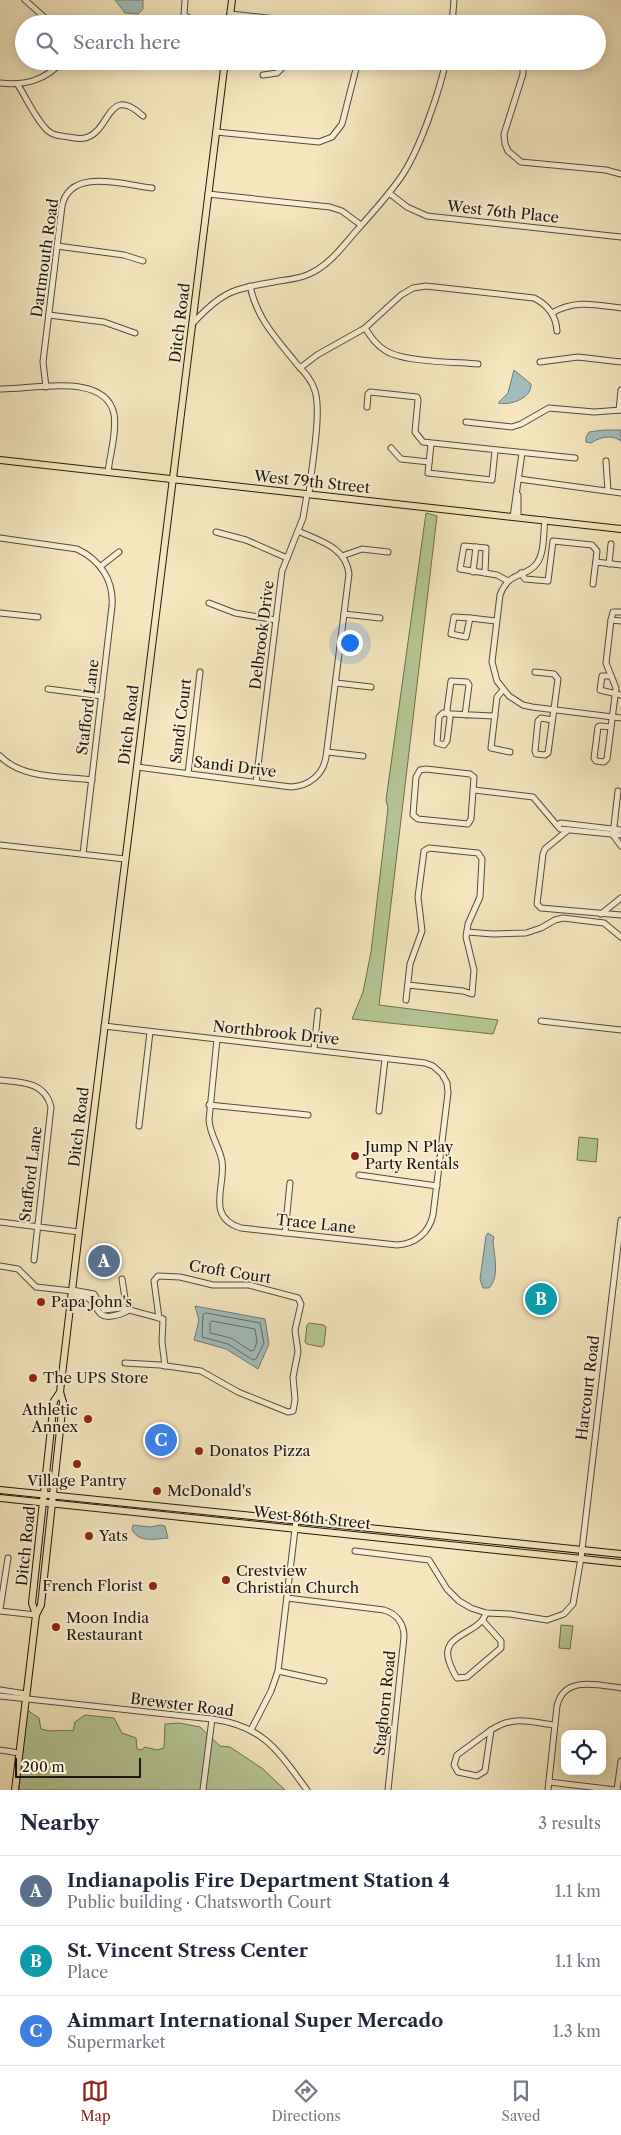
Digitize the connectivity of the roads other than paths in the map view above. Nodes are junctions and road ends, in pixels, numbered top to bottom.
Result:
1 (25, 0) edge
2 (185, 0) edge
3 (232, 0) edge
4 (454, 0) edge
5 (230, 14) joint
6 (42, 15) edge
7 (185, 15) edge
8 (238, 15) edge
9 (453, 15) edge
10 (54, 70) edge
11 (224, 70) edge
12 (279, 70) edge
13 (356, 70) edge
14 (443, 70) edge
15 (524, 70) edge
16 (263, 75) dead end
17 (0, 83) edge
18 (18, 85) junction
19 (143, 116) dead end
20 (216, 132) junction
21 (621, 174) edge
22 (152, 188) dead end
23 (389, 193) junction
24 (208, 194) junction
25 (361, 225) junction
26 (621, 237) edge
27 (57, 246) junction
28 (143, 261) dead end
29 (250, 286) junction
30 (621, 308) edge
31 (552, 313) junction
32 (49, 315) junction
33 (193, 323) junction
34 (365, 328) junction
35 (558, 331) dead end
36 (135, 333) dead end
37 (540, 362) dead end
38 (621, 362) edge
39 (478, 364) dead end
40 (300, 368) junction
41 (46, 386) junction
42 (0, 389) edge
43 (621, 390) edge
44 (367, 407) dead end
45 (620, 410) edge
46 (466, 422) dead end
47 (431, 444) junction
48 (391, 448) dead end
49 (495, 451) junction
50 (522, 453) junction
51 (575, 458) dead end
52 (0, 460) edge
53 (606, 460) dead end
54 (429, 462) junction
55 (108, 472) junction
56 (174, 479) junction
57 (519, 479) junction
58 (608, 491) junction
59 (621, 492) edge
60 (308, 494) junction
61 (516, 517) junction
62 (544, 520) junction
63 (621, 529) edge
64 (298, 531) junction
65 (216, 532) dead end
66 (0, 538) edge
67 (611, 544) dead end
68 (476, 547) junction
69 (120, 552) dead end
70 (388, 552) dead end
71 (342, 556) junction
72 (287, 558) junction
73 (596, 562) junction
74 (609, 564) junction
75 (621, 565) edge
76 (101, 566) junction
77 (473, 572) junction
78 (521, 573) junction
79 (485, 574) junction
80 (508, 581) junction
81 (593, 584) dead end
82 (209, 603) dead end
83 (621, 612) edge
84 (0, 613) edge
85 (344, 614) junction
86 (38, 618) dead end
87 (380, 618) dead end
88 (470, 618) junction
89 (276, 620) junction
90 (611, 620) junction
91 (496, 621) junction
92 (621, 621) edge
93 (200, 672) dead end
94 (535, 672) dead end
95 (613, 678) junction
96 (621, 682) edge
97 (336, 683) junction
98 (372, 688) dead end
99 (48, 689) dead end
100 (504, 690) junction
101 (618, 695) edge
102 (102, 696) junction
103 (553, 710) junction
104 (449, 715) junction
105 (466, 715) junction
106 (495, 716) junction
107 (612, 717) junction
108 (621, 718) edge
109 (552, 720) junction
110 (611, 727) junction
111 (327, 752) junction
112 (510, 752) dead end
113 (0, 756) edge
114 (363, 756) dead end
115 (137, 767) junction
116 (188, 774) junction
117 (92, 780) junction
118 (256, 782) junction
119 (474, 790) junction
120 (618, 791) dead end
121 (557, 825) junction
122 (568, 830) junction
123 (621, 830) edge
124 (613, 832) junction
125 (621, 835) edge
126 (0, 844) edge
127 (621, 846) edge
128 (83, 854) junction
129 (125, 859) junction
130 (621, 898) edge
131 (601, 914) junction
132 (621, 915) edge
133 (467, 932) junction
134 (618, 932) edge
135 (621, 937) edge
136 (408, 985) junction
137 (406, 1000) dead end
138 (318, 1011) dead end
139 (540, 1021) dead end
140 (104, 1026) junction
141 (621, 1030) edge
142 (150, 1032) junction
143 (216, 1039) junction
144 (314, 1050) junction
145 (385, 1059) junction
146 (0, 1080) edge
147 (210, 1105) junction
148 (379, 1111) dead end
149 (308, 1115) dead end
150 (139, 1126) dead end
151 (359, 1175) dead end
152 (290, 1183) dead end
153 (436, 1186) junction
154 (621, 1220) edge
155 (0, 1222) edge
156 (38, 1227) junction
157 (79, 1232) junction
158 (285, 1233) junction
159 (34, 1260) dead end
160 (0, 1266) edge
161 (122, 1279) dead end
162 (72, 1292) junction
163 (127, 1310) junction
164 (161, 1318) junction
165 (124, 1363) dead end
166 (165, 1366) junction
167 (60, 1392) junction
168 (0, 1490) edge
169 (44, 1495) junction
170 (53, 1496) junction
171 (0, 1498) edge
172 (43, 1503) junction
173 (52, 1504) junction
174 (296, 1521) junction
175 (295, 1529) junction
176 (582, 1550) junction
177 (355, 1551) dead end
178 (621, 1554) edge
179 (8, 1558) dead end
180 (581, 1558) junction
181 (621, 1563) edge
182 (2, 1579) edge
183 (287, 1598) junction
184 (0, 1610) edge
185 (486, 1613) junction
186 (36, 1615) junction
187 (483, 1621) junction
188 (278, 1671) junction
189 (324, 1681) dead end
190 (621, 1688) edge
191 (0, 1690) edge
192 (0, 1696) edge
193 (26, 1697) junction
194 (212, 1719) junction
195 (555, 1726) junction
196 (251, 1730) junction
197 (491, 1730) junction
198 (0, 1750) edge
199 (19, 1752) junction
200 (621, 1761) edge
201 (549, 1782) junction
202 (15, 1790) edge
203 (203, 1790) edge
204 (308, 1790) edge
205 (388, 1790) edge
206 (548, 1790) edge
207 (616, 1790) edge

1 - 6 street
2 - 7 street
3 - 5 main road
4 - 9 street
5 - 8 street
10 - 18 street
11 - 20 main road, Ditch Road
12 - 16 street
13 - 20 street
14 - 23 street
15 - 21 street
17 - 18 street
18 - 19 street
20 - 24 main road, Ditch Road
22 - 27 street, Dartmouth Road
23 - 25 street
23 - 26 street, West 76th Place
24 - 25 street
24 - 33 main road, Ditch Road
25 - 29 street
27 - 28 street
27 - 32 street, Dartmouth Road
29 - 33 street
29 - 40 street, Delbrook Drive
30 - 31 street
31 - 34 street
31 - 35 street
32 - 36 street
32 - 41 street, Dartmouth Road
33 - 56 main road, Ditch Road
34 - 39 street
34 - 40 street
37 - 38 street
40 - 60 street, Delbrook Drive
41 - 42 street
41 - 55 street
43 - 45 street
44 - 47 street
45 - 46 street
47 - 49 street
47 - 54 street
48 - 54 street
49 - 50 street
49 - 54 street
50 - 51 street
50 - 57 street
52 - 55 main road, West 79th Street
53 - 58 street
55 - 56 main road, West 79th Street
56 - 60 main road, West 79th Street
56 - 115 main road, Ditch Road
57 - 58 street
57 - 61 street
58 - 59 street
60 - 61 main road, West 79th Street
60 - 64 street, Delbrook Drive
61 - 62 main road, West 79th Street
62 - 63 main road, West 79th Street
62 - 78 street
64 - 71 street
64 - 72 street, Delbrook Drive
65 - 72 street
66 - 76 street
67 - 74 street
68 - 77 street
68 - 77 street
68 - 79 street
69 - 76 street
70 - 71 street
71 - 85 street
72 - 89 street, Delbrook Drive
73 - 74 street
73 - 78 street
73 - 81 street
74 - 75 street
76 - 102 street, Stafford Lane
77 - 79 street
78 - 80 street
79 - 80 street
80 - 91 street
82 - 89 street
83 - 90 street
84 - 86 street
85 - 87 street
85 - 97 street
88 - 88 street
88 - 91 street
89 - 118 street, Delbrook Drive
90 - 92 street
90 - 95 street
91 - 100 street
93 - 116 street, Sandi Court
94 - 103 street
95 - 96 street
95 - 101 street
95 - 101 street
97 - 98 street
97 - 111 street
99 - 102 street
100 - 103 street
100 - 106 street
101 - 107 street
102 - 117 street, Stafford Lane
103 - 107 street
103 - 109 street
104 - 104 street
104 - 105 street
104 - 105 street
105 - 106 street
106 - 112 street
107 - 108 street
107 - 110 street
109 - 109 street
110 - 110 street
111 - 114 street
111 - 118 street, Sandi Drive
113 - 117 street
115 - 116 street, Sandi Drive
115 - 129 main road, Ditch Road
116 - 118 street, Sandi Drive
117 - 128 street, Stafford Lane
119 - 119 street
119 - 121 street
120 - 124 street
121 - 122 street
121 - 124 street
122 - 124 street
122 - 131 street
123 - 124 street
124 - 125 street
124 - 127 street
126 - 128 street
128 - 129 street
129 - 140 main road, Ditch Road
130 - 131 street
131 - 132 street
133 - 134 street
133 - 136 street
133 - 136 street
134 - 135 street
136 - 137 street
138 - 144 street
139 - 141 street
140 - 142 street, Northbrook Drive
140 - 157 main road, Ditch Road
142 - 143 street, Northbrook Drive
142 - 150 street
143 - 144 street, Northbrook Drive
143 - 147 street
144 - 145 street, Northbrook Drive
145 - 148 street
145 - 153 street, Northbrook Drive
146 - 156 street, Stafford Lane
147 - 149 street
147 - 158 street, Trace Lane
151 - 153 street
152 - 158 street
153 - 158 street, Trace Lane
154 - 176 street, Harcourt Road
155 - 156 street
156 - 157 street
156 - 159 street, Stafford Lane
157 - 162 main road, Ditch Road
160 - 162 street
161 - 163 street
162 - 163 street
162 - 167 main road, Ditch Road
163 - 164 street
164 - 166 street
164 - 166 street, Croft Court
165 - 166 street
167 - 169 main road, Ditch Road
167 - 170 main road, Ditch Road
168 - 169 main road, West 86th Street
169 - 170 main road, West 86th Street
169 - 172 main road, Ditch Road
170 - 173 main road, Ditch Road
170 - 174 main road, West 86th Street
171 - 172 main road, West 86th Street
172 - 173 main road, West 86th Street
172 - 186 main road, Ditch Road
173 - 175 main road, West 86th Street
173 - 186 main road, Ditch Road
174 - 175 street
174 - 176 main road, West 86th Street
175 - 180 main road, West 86th Street
175 - 183 street
176 - 178 main road, West 86th Street
176 - 180 street, Harcourt Road
177 - 185 street
179 - 182 street
180 - 181 main road, West 86th Street
180 - 185 street, Harcourt Road
182 - 184 street
183 - 188 street
183 - 205 street, Staghorn Road
184 - 186 street
185 - 187 street
186 - 193 main road, Ditch Road
187 - 187 street
188 - 189 street
188 - 196 street
190 - 195 street
191 - 193 street
192 - 193 street
193 - 194 street, Brewster Road
193 - 199 main road, Ditch Road
194 - 196 street, Brewster Road
194 - 203 street
195 - 197 street
195 - 201 street
196 - 204 street, Brewster Road
197 - 197 street
198 - 199 street
199 - 202 main road, Ditch Road
200 - 207 street
201 - 206 street
201 - 207 street

